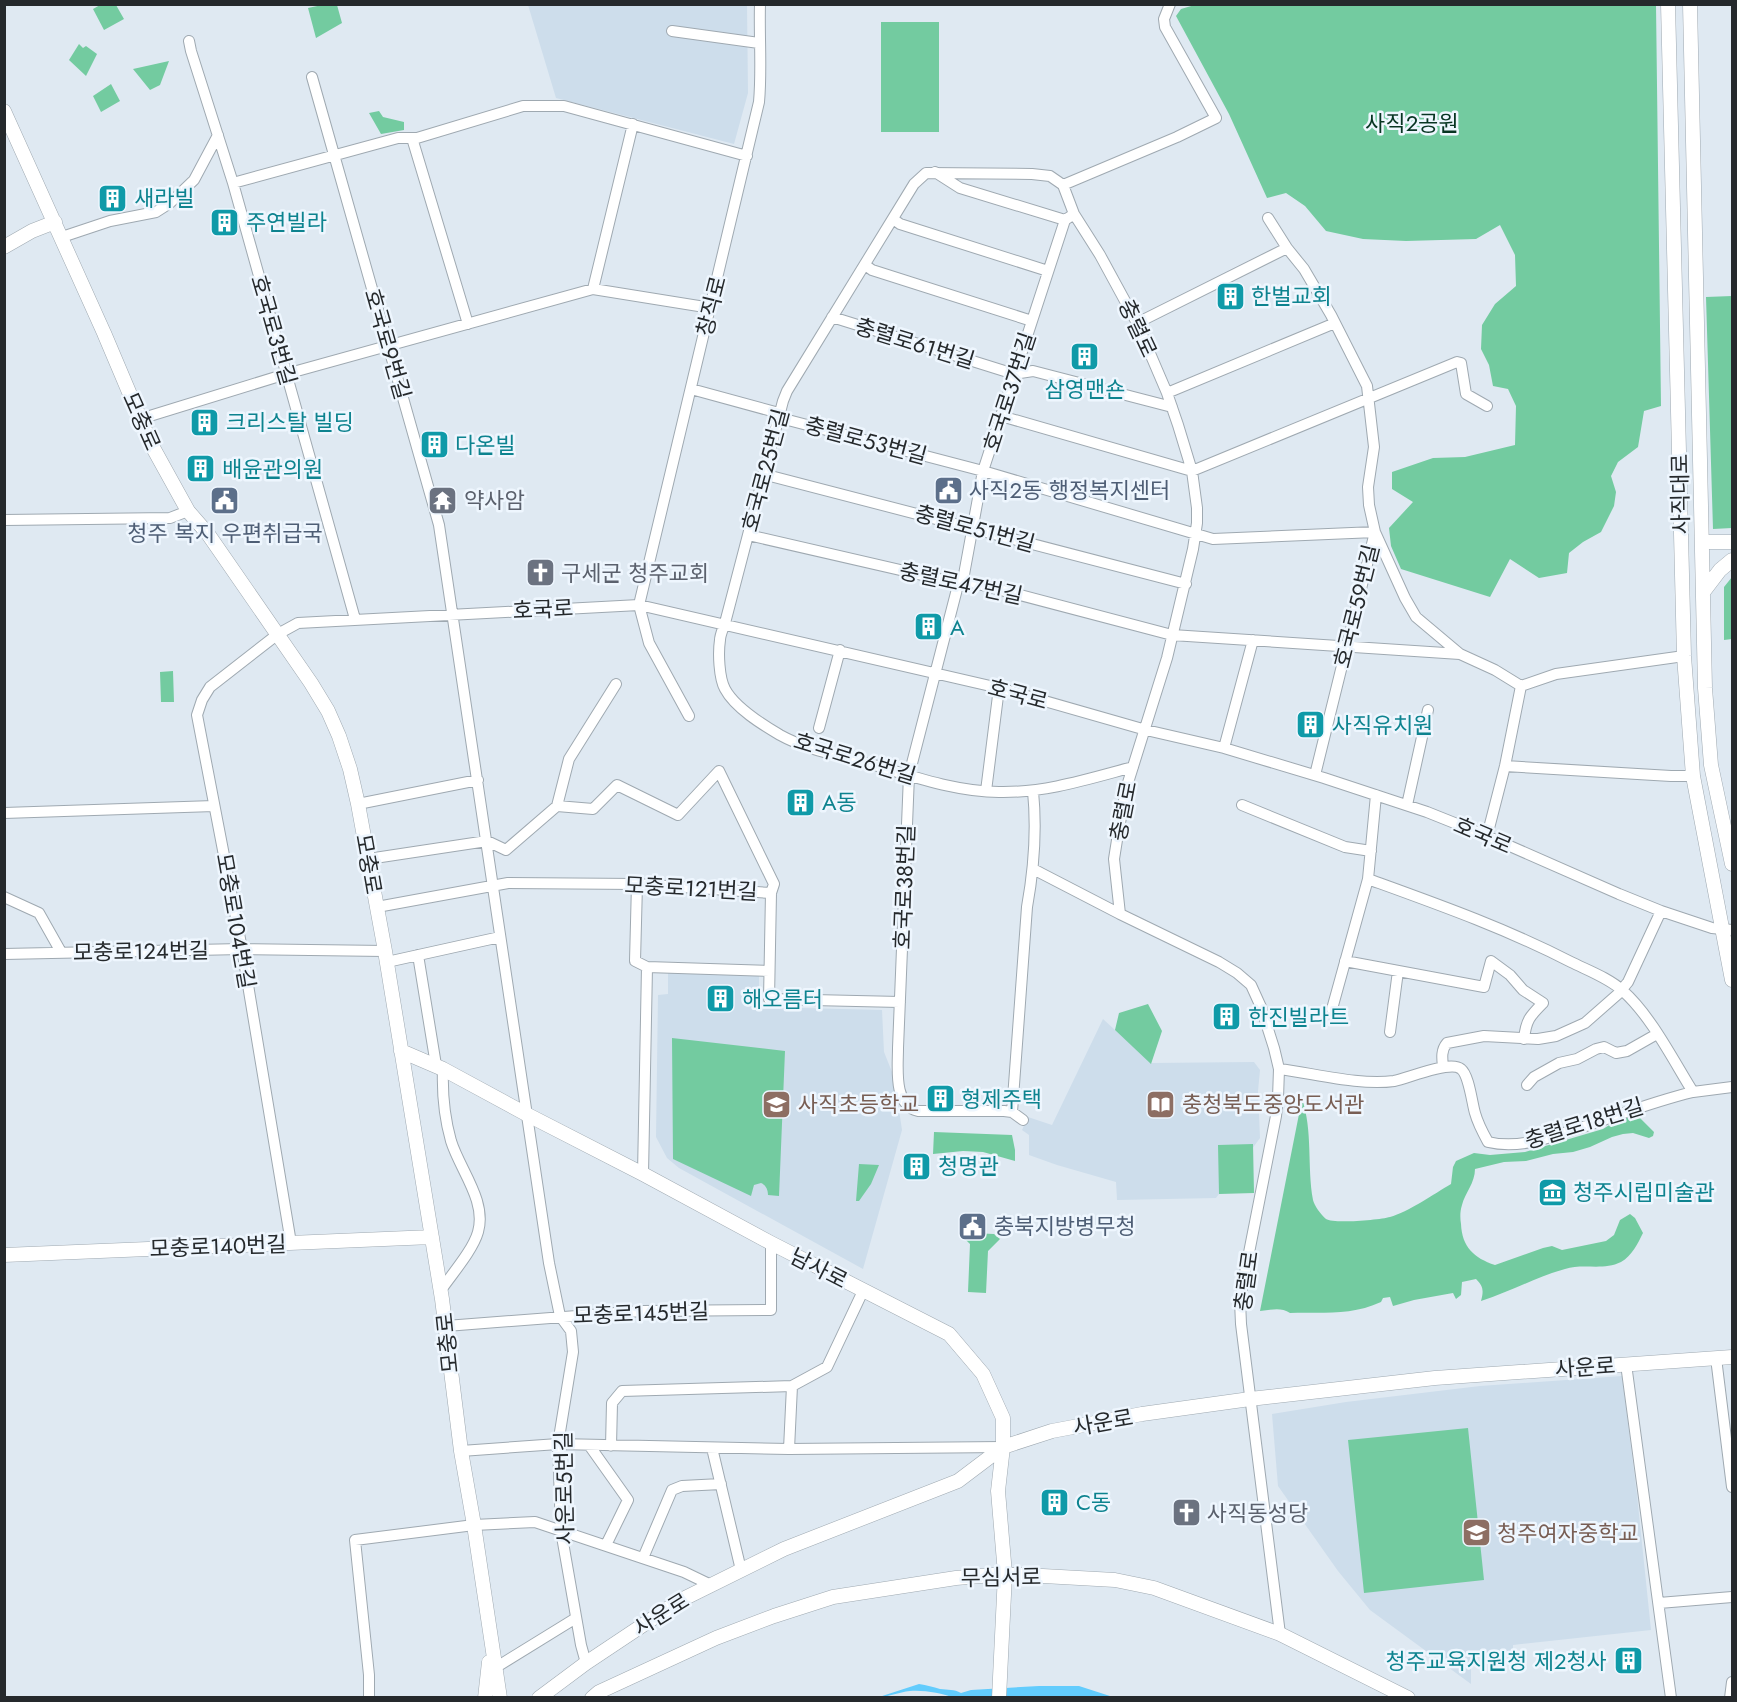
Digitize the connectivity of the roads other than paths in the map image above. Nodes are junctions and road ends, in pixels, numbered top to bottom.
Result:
1 (760, 4) edge
2 (1170, 4) edge
3 (1668, 4) edge
4 (1690, 4) edge
5 (672, 31) dead end
6 (189, 41) dead end
7 (759, 43) junction
8 (312, 77) dead end
9 (4, 111) edge
10 (633, 124) junction
11 (218, 135) junction
12 (412, 138) junction
13 (335, 154) junction
14 (747, 156) junction
15 (934, 172) junction
16 (1059, 182) junction
17 (233, 183) junction
18 (1070, 217) junction
19 (1268, 218) dead end
20 (893, 219) junction
21 (55, 222) junction
22 (62, 237) junction
23 (4, 247) edge
24 (1287, 248) junction
25 (865, 265) junction
26 (1048, 271) junction
27 (593, 289) junction
28 (711, 308) junction
29 (832, 317) junction
30 (1032, 321) junction
31 (1137, 323) junction
32 (1335, 323) junction
33 (468, 324) junction
34 (388, 346) junction
35 (286, 374) junction
36 (1014, 374) junction
37 (691, 389) junction
38 (1167, 393) junction
39 (1369, 399) junction
40 (1487, 406) dead end
41 (1172, 407) junction
42 (779, 413) junction
43 (1001, 416) junction
44 (140, 419) junction
45 (983, 471) junction
46 (1192, 471) junction
47 (763, 474) junction
48 (189, 511) junction
49 (4, 520) edge
50 (973, 527) junction
51 (1375, 532) junction
52 (748, 534) junction
53 (1196, 535) junction
54 (1702, 542) junction
55 (1732, 542) edge
56 (1732, 560) edge
57 (963, 580) junction
58 (1186, 584) junction
59 (1704, 591) junction
60 (639, 604) junction
61 (452, 614) junction
62 (355, 619) junction
63 (725, 623) junction
64 (278, 634) junction
65 (1172, 635) junction
66 (1253, 640) junction
67 (1346, 645) junction
68 (840, 650) junction
69 (1460, 654) junction
70 (1684, 656) junction
71 (934, 673) junction
72 (616, 684) dead end
73 (1521, 686) junction
74 (999, 688) junction
75 (1428, 710) dead end
76 (689, 716) dead end
77 (819, 728) dead end
78 (1146, 729) junction
79 (1224, 748) junction
80 (1505, 766) junction
81 (1132, 767) junction
82 (1315, 775) junction
83 (909, 776) junction
84 (1693, 776) junction
85 (478, 780) junction
86 (1033, 791) junction
87 (986, 792) junction
88 (1376, 795) junction
89 (358, 804) junction
90 (1242, 805) dead end
91 (1407, 805) junction
92 (214, 806) junction
93 (557, 806) junction
94 (4, 813) edge
95 (1487, 836) junction
96 (487, 841) junction
97 (1371, 851) junction
98 (368, 859) junction
99 (1732, 864) edge
100 (1033, 869) junction
101 (1368, 879) junction
102 (637, 884) junction
103 (492, 886) junction
104 (771, 893) junction
105 (4, 897) edge
106 (377, 907) junction
107 (1661, 911) junction
108 (1120, 914) junction
109 (1728, 930) edge
110 (500, 937) junction
111 (242, 949) junction
112 (61, 952) junction
113 (4, 954) edge
114 (418, 955) junction
115 (386, 956) junction
116 (1346, 961) junction
117 (647, 967) junction
118 (769, 971) junction
119 (1398, 971) junction
120 (1732, 980) edge
121 (1622, 990) junction
122 (900, 1002) junction
123 (1332, 1009) dead end
124 (1390, 1032) dead end
125 (1657, 1034) junction
126 (1524, 1039) junction
127 (401, 1051) junction
128 (439, 1067) junction
129 (1443, 1067) junction
130 (1279, 1069) junction
131 (1527, 1085) dead end
132 (1732, 1087) edge
133 (1693, 1092) junction
134 (1012, 1112) junction
135 (528, 1115) junction
136 (1023, 1120) dead end
137 (643, 1174) junction
138 (432, 1237) junction
139 (291, 1243) junction
140 (771, 1243) junction
141 (4, 1255) edge
142 (441, 1290) junction
143 (863, 1291) junction
144 (560, 1316) junction
145 (446, 1326) junction
146 (1732, 1346) edge
147 (1726, 1359) edge
148 (1626, 1364) junction
149 (792, 1386) junction
150 (1250, 1399) junction
151 (558, 1444) junction
152 (589, 1445) junction
153 (611, 1446) junction
154 (1003, 1447) junction
155 (712, 1448) junction
156 (789, 1449) junction
157 (461, 1451) junction
158 (721, 1484) junction
159 (1732, 1487) edge
160 (474, 1525) junction
161 (561, 1531) junction
162 (606, 1545) junction
163 (643, 1558) junction
164 (741, 1570) junction
165 (1005, 1574) junction
166 (711, 1585) junction
167 (1732, 1597) edge
168 (1659, 1603) junction
169 (576, 1618) junction
170 (1280, 1634) junction
171 (491, 1639) junction
172 (586, 1663) junction
173 (495, 1668) junction
174 (1732, 1682) edge
175 (369, 1698) edge
176 (485, 1698) edge
177 (500, 1698) edge
178 (539, 1698) edge
179 (592, 1698) edge
180 (999, 1698) edge
181 (1408, 1698) edge
182 (1671, 1698) edge
183 (1731, 1698) edge

1 - 7 street, 창직로
2 - 16 street
3 - 70 street, 사직대로
4 - 54 street, 사직대로
5 - 7 street
6 - 11 street, 호국로3번길
7 - 14 street, 창직로
8 - 13 street, 호국로9번길
9 - 21 street, 모충로
10 - 12 street
10 - 14 street
10 - 27 street
11 - 17 street, 호국로3번길
11 - 22 street
12 - 13 street
12 - 33 street
13 - 17 street
13 - 34 street, 호국로9번길
14 - 28 street, 창직로
15 - 16 street
15 - 18 street
15 - 20 street, 호국로25번길
16 - 18 street, 충렬로
17 - 35 street, 호국로3번길
18 - 26 street, 호국로37번길
18 - 31 street, 충렬로
19 - 24 street, 호국로59번길
20 - 25 street, 호국로25번길
20 - 26 street
21 - 22 street, 모충로
21 - 23 street
22 - 44 street, 모충로
24 - 31 street
24 - 32 street, 호국로59번길
25 - 29 street, 호국로25번길
25 - 30 street, 호국로37번길
26 - 30 street, 호국로37번길
27 - 28 street
27 - 33 street
28 - 37 street, 창직로
29 - 36 street, 충렬로61번길
29 - 42 street, 호국로25번길
30 - 36 street, 호국로37번길
31 - 38 street, 충렬로
32 - 38 street
32 - 39 street, 호국로59번길
33 - 34 street
34 - 35 street
34 - 61 street, 호국로9번길
35 - 44 street
35 - 62 street, 호국로3번길
36 - 41 street, 충렬로61번길
36 - 43 street, 호국로37번길
37 - 42 street, 충렬로53번길
37 - 60 street, 창직로
38 - 41 street, 충렬로
39 - 40 street
39 - 46 street
39 - 51 street, 호국로59번길
41 - 46 street, 충렬로
42 - 45 street, 충렬로53번길
42 - 47 street, 호국로25번길
43 - 45 street, 호국로37번길
43 - 46 street
44 - 48 street, 모충로
45 - 50 street, 호국로37번길
45 - 53 street, 충렬로53번길
46 - 53 street, 충렬로
47 - 50 street, 충렬로51번길
47 - 52 street, 호국로25번길
48 - 49 street
48 - 64 street, 모충로
50 - 57 street, 호국로37번길
50 - 58 street, 충렬로51번길
51 - 53 street, 충렬로53번길
51 - 67 street, 호국로59번길
51 - 69 street
52 - 57 street, 충렬로47번길
52 - 63 street, 호국로25번길
53 - 58 street, 충렬로
54 - 55 street
54 - 59 street, 사직대로
56 - 59 street
57 - 65 street, 충렬로47번길
57 - 71 street, 호국로37번길
58 - 65 street, 충렬로
59 - 99 street, 사직대로
60 - 61 street, 호국로
60 - 63 street, 호국로
60 - 76 street
61 - 62 street, 호국로
61 - 85 street, 호국로9번길
62 - 64 street, 호국로
63 - 68 street, 호국로
63 - 83 street, 호국로26번길
64 - 89 street, 모충로
64 - 92 street, 모충로104번길
65 - 66 street, 충렬로47번길
65 - 78 street, 충렬로
66 - 67 street, 충렬로47번길
66 - 79 street
67 - 69 street, 충렬로47번길
67 - 82 street, 호국로59번길
68 - 71 street, 호국로
68 - 77 street
69 - 73 street
70 - 73 street
70 - 84 street, 사직대로
71 - 74 street, 호국로
71 - 83 street, 호국로38번길
72 - 93 street
73 - 80 street
74 - 78 street, 호국로
74 - 87 street
75 - 91 street
78 - 79 street, 호국로
78 - 81 street, 충렬로
79 - 82 street, 호국로
80 - 84 street
80 - 95 street
81 - 86 street, 호국로26번길
81 - 108 street, 충렬로
82 - 88 street, 호국로
83 - 87 street, 호국로26번길
83 - 122 street, 호국로38번길
84 - 109 street, 사직대로
85 - 89 street
85 - 96 street, 호국로9번길
86 - 87 street, 호국로26번길
86 - 100 street
88 - 91 street, 호국로
88 - 97 street
89 - 98 street, 모충로
90 - 97 street
91 - 95 street, 호국로
92 - 94 street
92 - 111 street, 모충로104번길
93 - 96 street
93 - 104 street
95 - 107 street, 호국로
96 - 98 street
96 - 103 street, 호국로9번길
97 - 101 street
98 - 106 street, 모충로
100 - 108 street
100 - 134 street
101 - 116 street
101 - 121 street
102 - 103 street, 모충로121번길
102 - 104 street, 모충로121번길
102 - 117 street
103 - 106 street, 모충로121번길
103 - 110 street, 호국로9번길
104 - 118 street, 모충로121번길
105 - 112 street
106 - 115 street, 모충로
107 - 109 street, 호국로
107 - 121 street
108 - 130 street, 충렬로
109 - 120 street, 사직대로
110 - 114 street, 모충로124번길
110 - 135 street, 사운로5번길
111 - 112 street, 모충로124번길
111 - 115 street, 모충로124번길
111 - 139 street, 모충로104번길
112 - 113 street, 모충로124번길
114 - 115 street, 모충로124번길
114 - 128 street
115 - 127 street, 모충로
116 - 119 street
116 - 123 street
117 - 118 street
117 - 137 street
118 - 122 street, 모충로121번길
119 - 124 street
119 - 126 street
121 - 125 street
121 - 126 street
122 - 134 street, 호국로38번길
125 - 131 street
125 - 133 street
126 - 129 street
127 - 128 street, 남사로
127 - 138 street, 모충로
128 - 135 street, 남사로
128 - 142 street
129 - 130 street
129 - 133 street, 충렬로18번길
130 - 150 street, 충렬로
132 - 133 street
134 - 136 street
135 - 137 street, 남사로
135 - 144 street, 사운로5번길
137 - 140 street, 남사로
138 - 139 street, 모충로140번길
138 - 142 street, 모충로
139 - 141 street, 모충로140번길
140 - 143 street, 남사로
140 - 144 street, 모충로145번길
142 - 145 street, 모충로
143 - 149 street
143 - 154 street, 남사로
144 - 145 street, 모충로145번길
144 - 151 street, 사운로5번길
145 - 157 street, 모충로
146 - 147 street
147 - 148 street, 사운로
147 - 159 street
148 - 150 street, 사운로
148 - 168 street
149 - 153 street
149 - 156 street
150 - 154 street, 사운로
150 - 170 street, 충렬로
151 - 152 street
151 - 157 street
151 - 161 street, 사운로5번길
152 - 153 street
152 - 162 street
153 - 155 street
154 - 156 street
154 - 164 street, 사운로
154 - 165 street, 남사로
155 - 156 street
155 - 158 street
157 - 160 street, 모충로
158 - 163 street
158 - 164 street
160 - 161 street
160 - 171 street, 모충로
160 - 175 street
161 - 162 street
161 - 169 street, 사운로5번길
162 - 163 street
163 - 166 street
164 - 166 street, 사운로
165 - 170 street, 무심서로
165 - 179 street, 무심서로
165 - 180 street, 남사로
166 - 172 street, 사운로
167 - 168 street
168 - 182 street
169 - 172 street, 사운로5번길
169 - 173 street
170 - 181 street, 무심서로
171 - 173 street, 모충로
171 - 176 street
172 - 178 street, 사운로
173 - 177 street, 모충로
174 - 183 street

